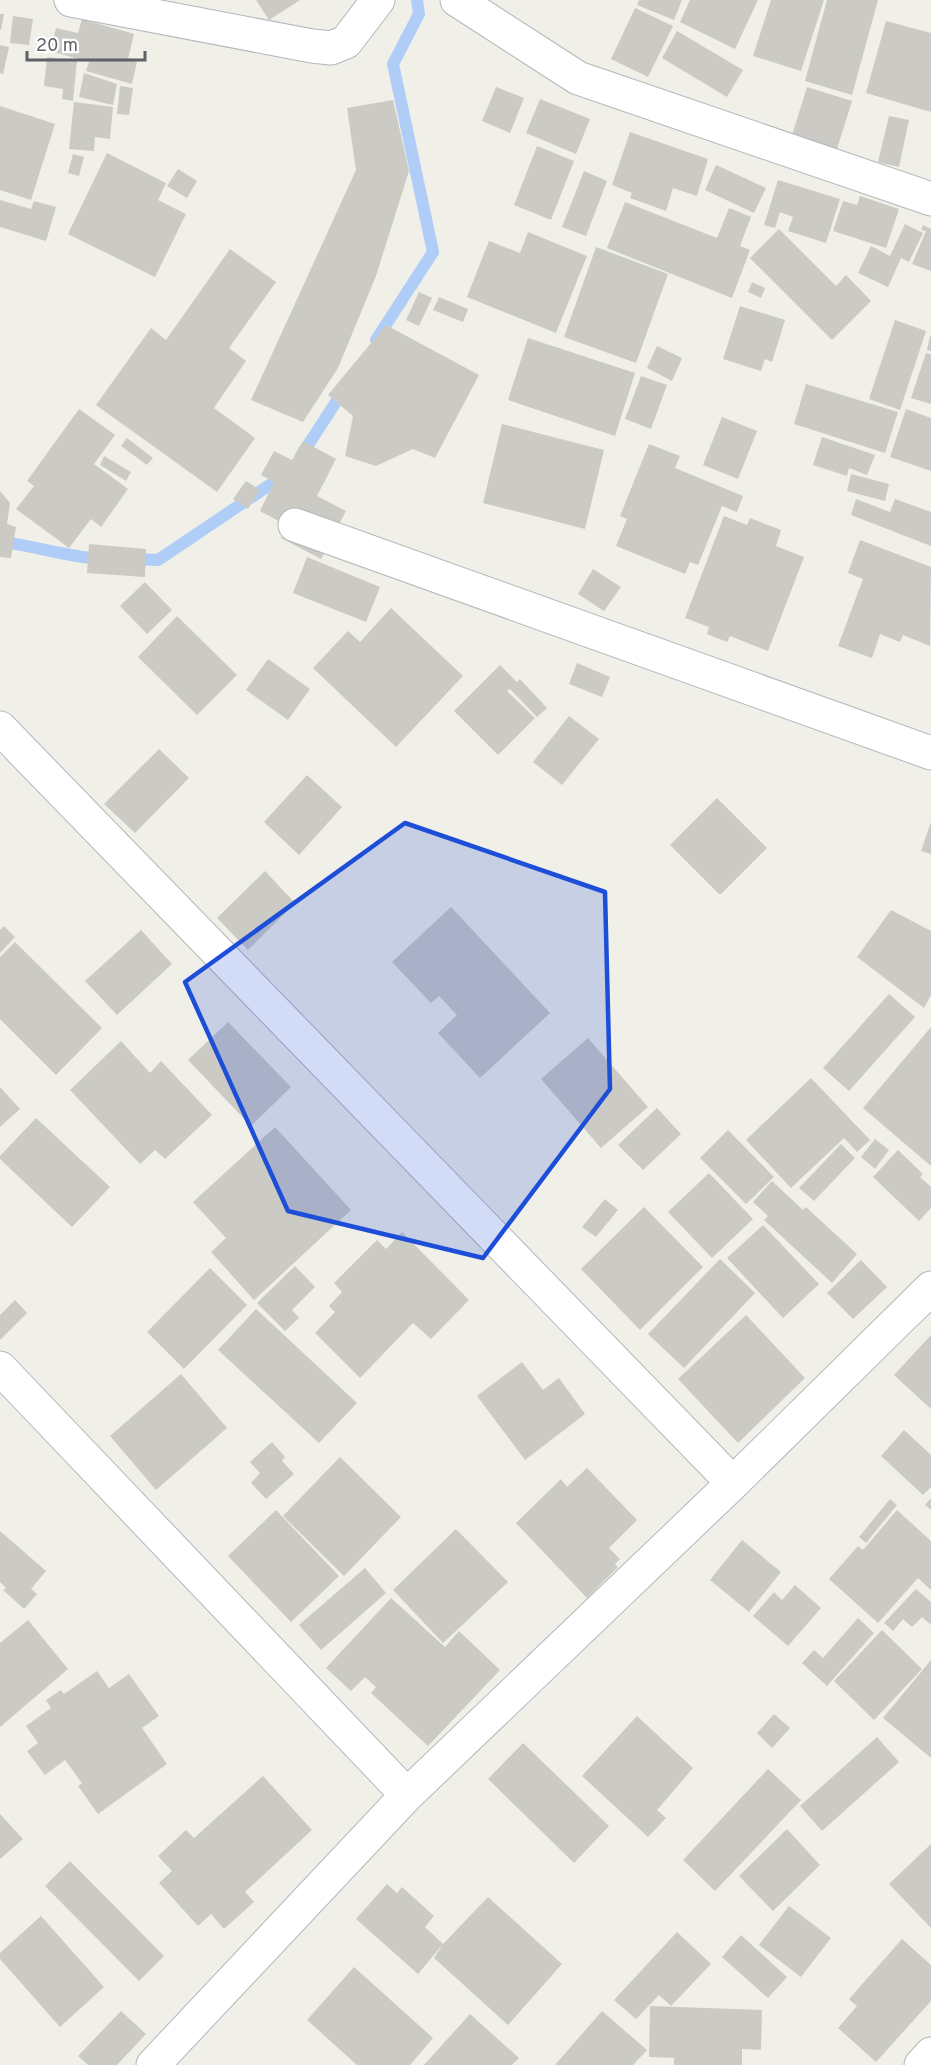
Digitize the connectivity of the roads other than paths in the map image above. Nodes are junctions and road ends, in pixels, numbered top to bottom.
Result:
1 (71, 0) edge
2 (378, 0) edge
3 (457, 0) edge
4 (931, 199) edge
5 (295, 525) dead end
6 (0, 728) edge
7 (931, 753) edge
8 (931, 1288) edge
9 (0, 1368) edge
10 (733, 1483) junction
11 (407, 1795) junction
12 (931, 2054) edge
13 (153, 2065) edge
14 (921, 2065) edge

1 - 2 street
3 - 4 street
5 - 7 street
6 - 10 street
8 - 10 street
9 - 11 street
10 - 11 street
11 - 13 street
12 - 14 street

